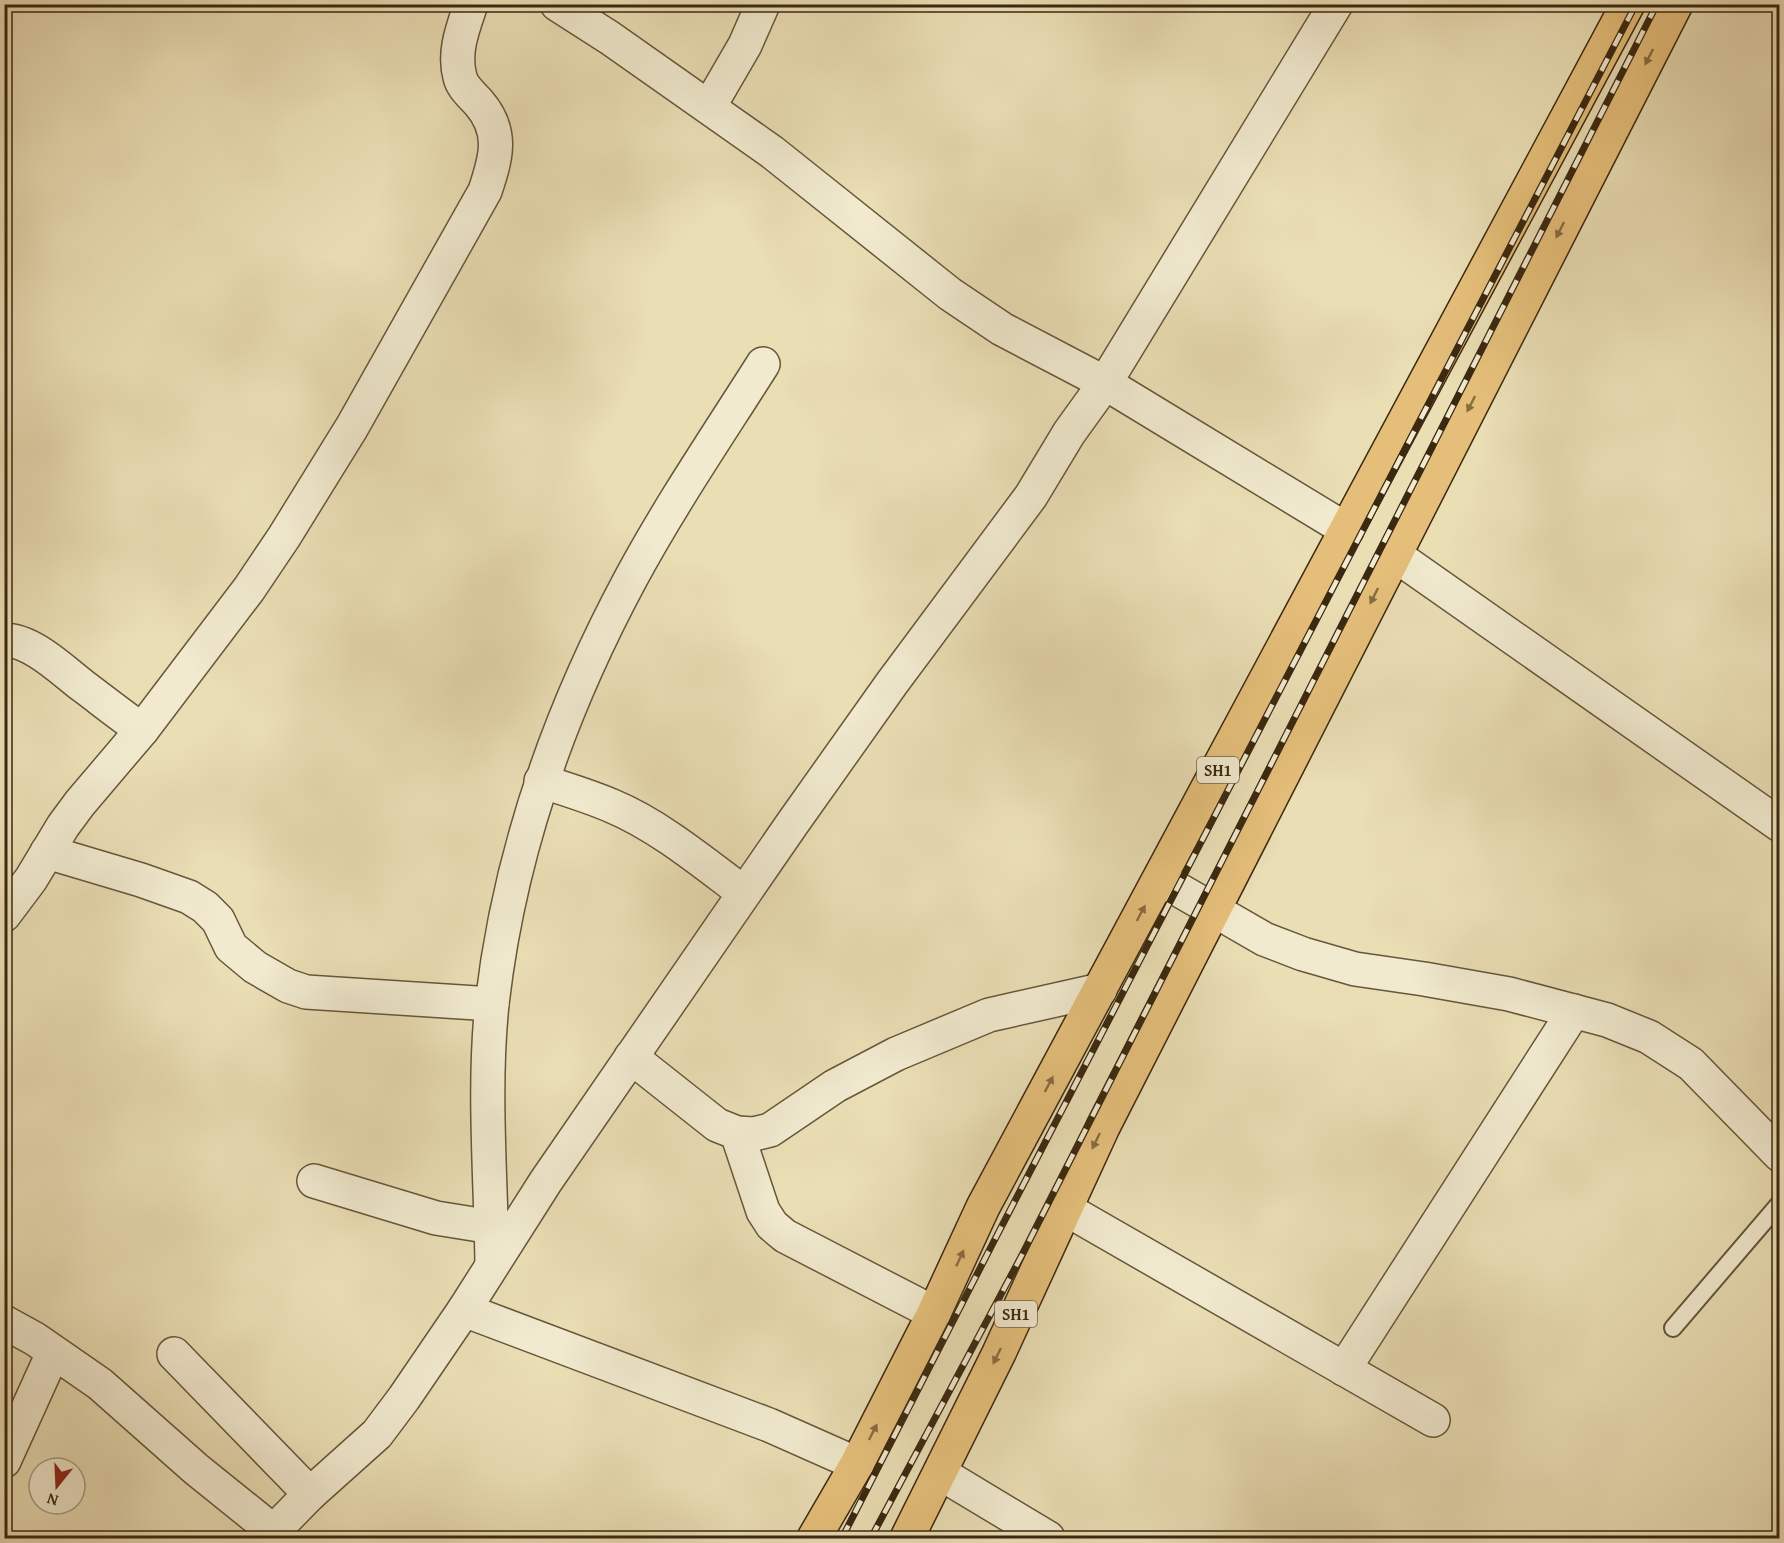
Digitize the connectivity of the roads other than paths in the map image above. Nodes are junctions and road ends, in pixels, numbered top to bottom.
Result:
1 (471, 4) edge
2 (557, 4) edge
3 (763, 4) edge
4 (1336, 4) edge
5 (1628, 4) edge
6 (1676, 4) edge
7 (710, 107) junction
8 (763, 364) dead end
9 (1105, 383) junction
10 (1347, 530) junction
11 (1395, 555) junction
12 (4, 640) edge
13 (142, 730) junction
14 (541, 781) junction
15 (1779, 825) edge
16 (47, 852) junction
17 (1160, 879) junction
18 (744, 893) junction
19 (1214, 909) junction
20 (4, 915) edge
21 (1100, 990) junction
22 (492, 1004) junction
23 (1574, 1011) junction
24 (631, 1057) junction
25 (737, 1133) junction
26 (1779, 1155) edge
27 (314, 1181) dead end
28 (1779, 1203) edge
29 (1064, 1208) junction
30 (492, 1227) junction
31 (492, 1265) junction
32 (464, 1310) junction
33 (934, 1313) junction
34 (4, 1322) edge
35 (1673, 1328) dead end
36 (53, 1353) junction
37 (174, 1354) dead end
38 (1344, 1369) junction
39 (1433, 1420) dead end
40 (4, 1461) edge
41 (857, 1464) junction
42 (940, 1473) junction
43 (310, 1494) junction
44 (270, 1535) edge
45 (814, 1539) edge
46 (907, 1539) edge
47 (1048, 1539) edge

1 - 13 street
2 - 7 street
3 - 7 street
4 - 9 street
5 - 10 main road, SH1
6 -> 11 main road, SH1
7 - 9 street
8 - 14 street
9 - 10 street
9 - 18 street
10 - 17 main road, SH1
11 - 15 street
11 -> 19 main road, SH1
12 - 13 street
13 - 16 street
14 - 18 street
14 - 22 street
16 - 20 street
16 - 22 street
17 - 19 street
21 -> 17 main road, SH1
18 - 24 street
19 - 23 street
19 -> 29 main road, SH1
21 - 25 street
33 -> 21 main road, SH1
22 - 30 street
23 - 26 street
23 - 38 street
24 - 25 street
24 - 31 street
25 - 33 street
27 - 30 street
28 - 35 lane
29 - 38 street
29 -> 42 main road, SH1
30 - 31 street
31 - 32 street
32 - 41 street
32 - 43 street
41 -> 33 main road, SH1
34 - 36 street
36 - 40 street
36 - 44 street
37 - 43 street
38 - 39 street
41 - 45 main road, SH1
42 - 46 main road, SH1
42 - 47 street
43 - 44 street

